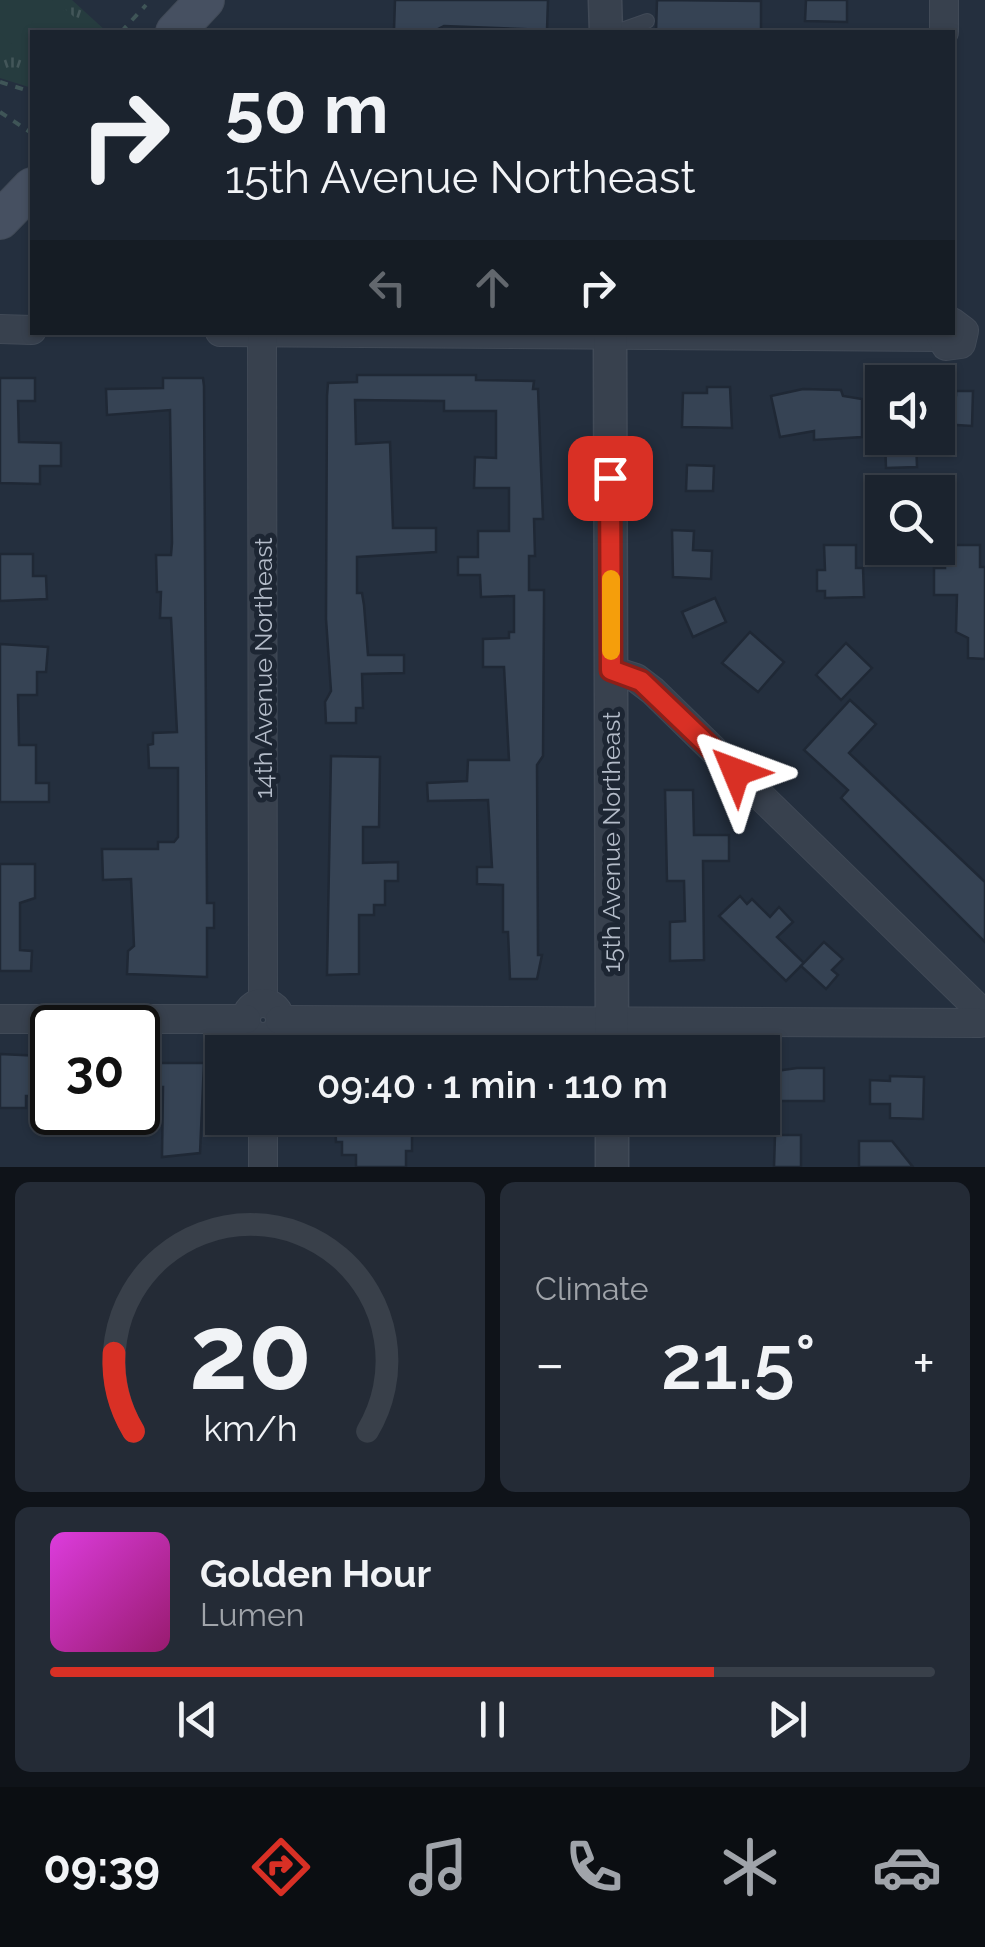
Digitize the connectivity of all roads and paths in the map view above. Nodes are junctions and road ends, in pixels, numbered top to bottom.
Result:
1 (205, 0) edge
2 (605, 0) edge
3 (944, 0) edge
4 (146, 5) dead end
5 (647, 21) dead end
6 (123, 30) edge
7 (177, 30) edge
8 (606, 30) edge
9 (622, 30) edge
10 (944, 30) edge
11 (0, 82) edge
12 (30, 91) edge
13 (0, 112) edge
14 (30, 132) edge
15 (30, 189) edge
16 (0, 220) edge
17 (0, 329) edge
18 (30, 330) edge
19 (262, 335) edge
20 (610, 335) edge
21 (611, 670) junction
22 (0, 1019) edge
23 (984, 1021) edge
24 (263, 1026) edge
25 (505, 1035) edge
26 (612, 1035) edge
27 (695, 1035) edge
28 (263, 1135) edge
29 (612, 1135) edge
30 (263, 1167) edge
31 (612, 1167) edge

1 - 7 main road
2 - 8 street
3 - 10 street
4 - 6 path
5 - 9 lane
11 - 12 path
13 - 14 path
15 - 16 main road
17 - 18 street
19 - 24 street, 14th Avenue Northeast
20 - 21 street, 15th Avenue Northeast
21 - 23 street
21 - 26 street, 15th Avenue Northeast
22 - 24 street
23 - 27 street
24 - 25 street
28 - 30 street
29 - 31 street

